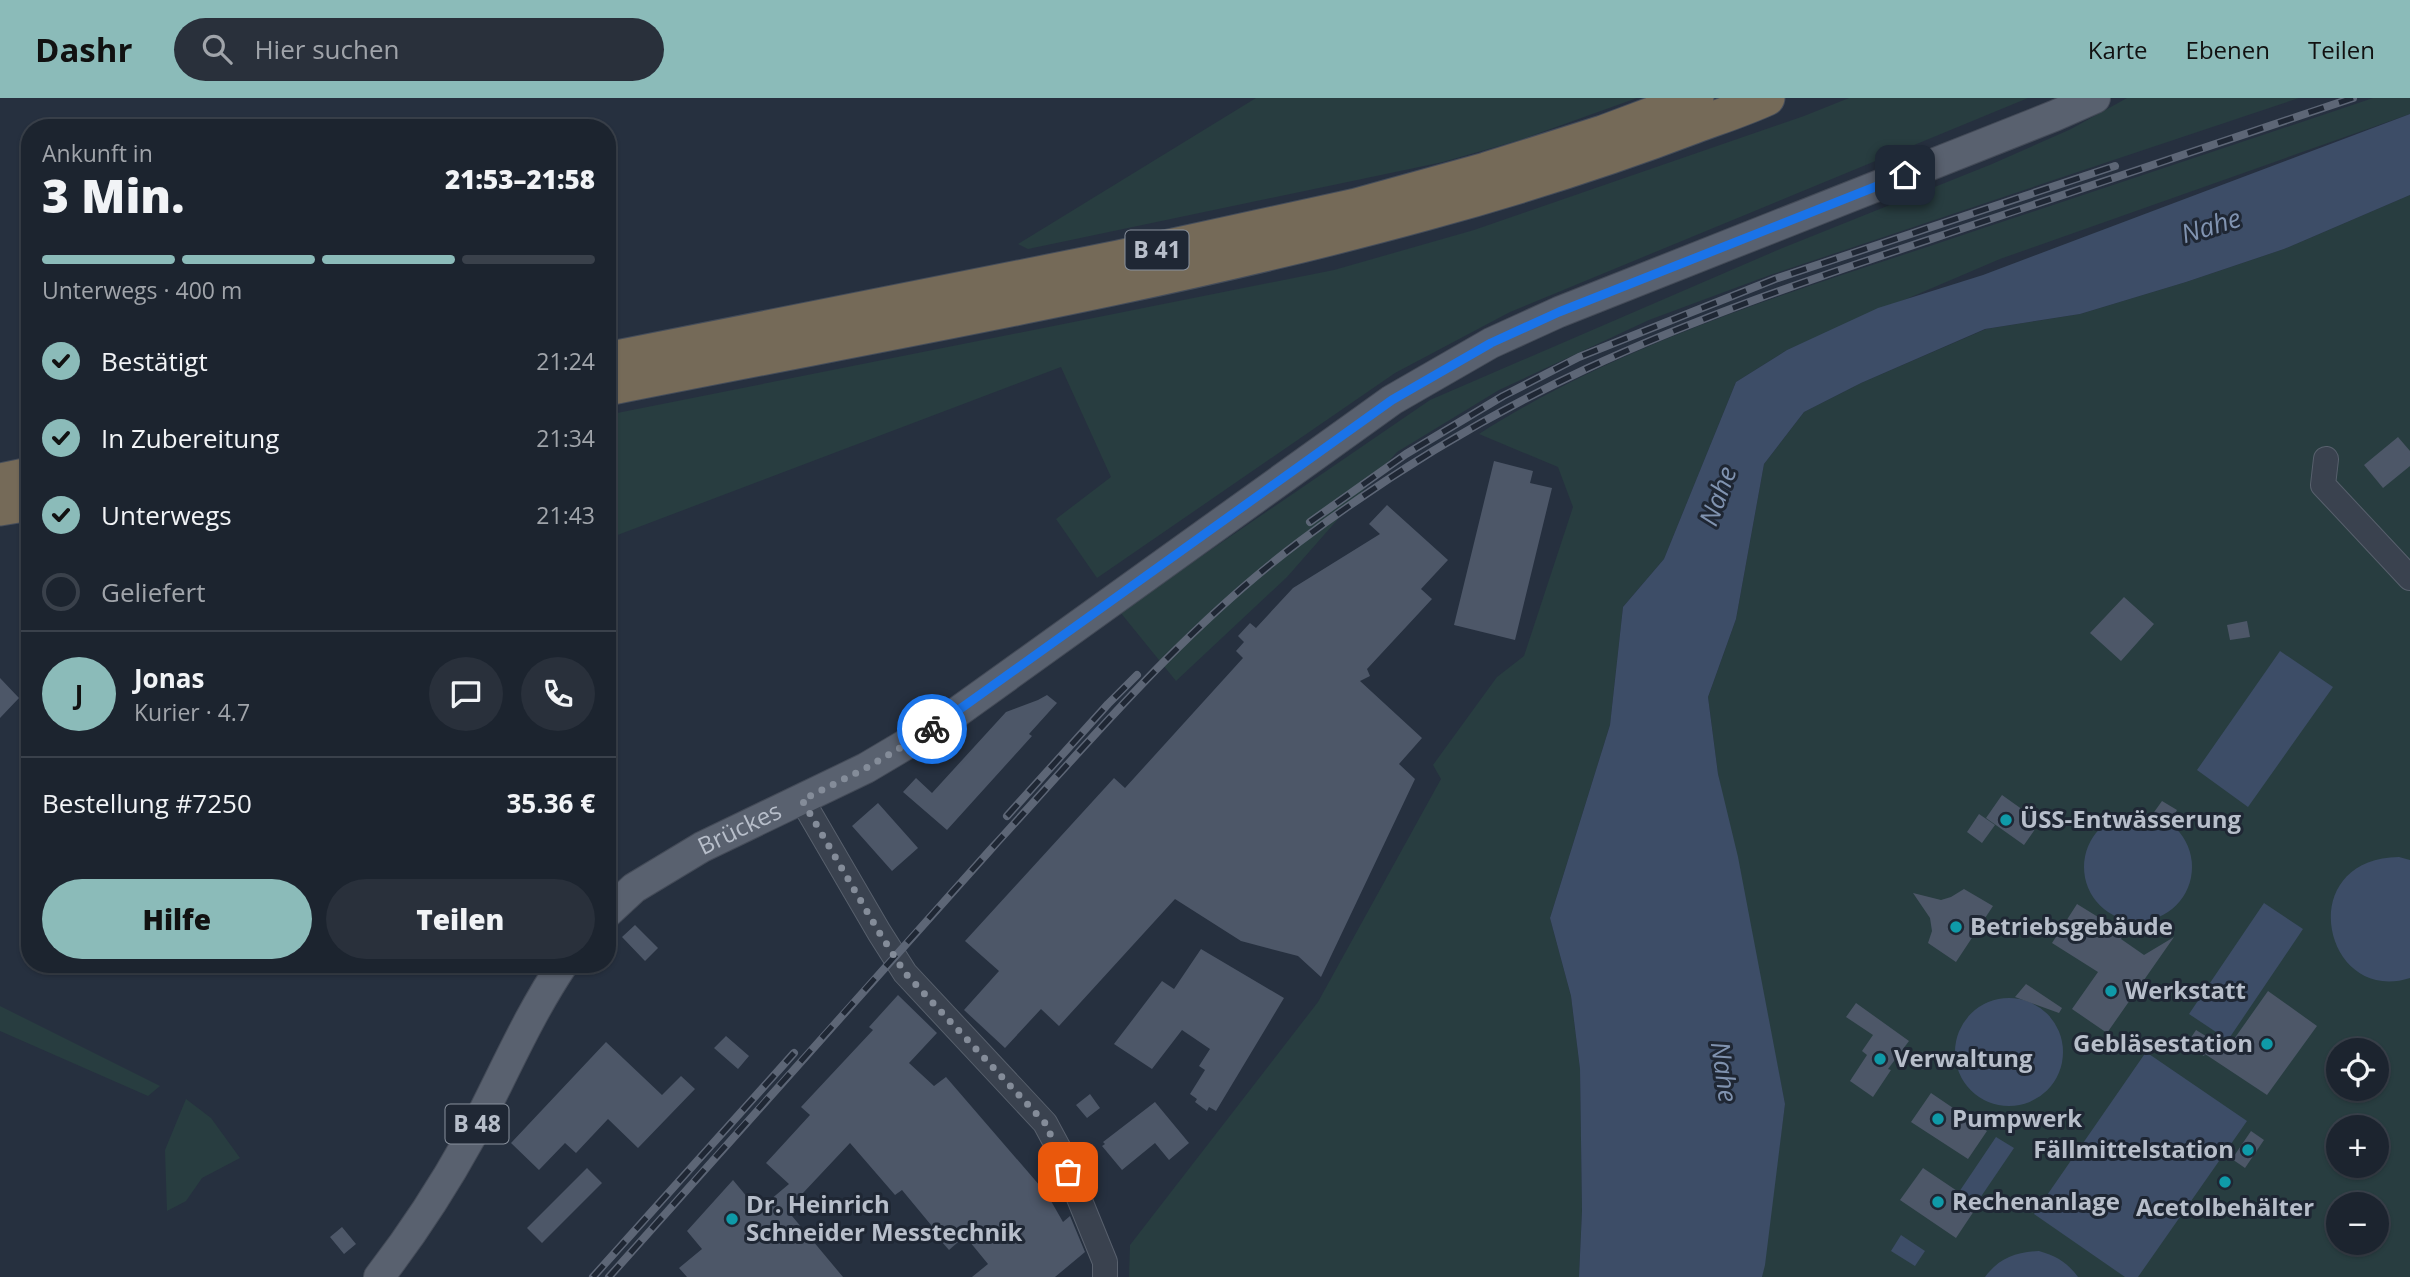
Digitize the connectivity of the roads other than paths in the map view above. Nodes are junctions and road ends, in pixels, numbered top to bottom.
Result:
1 (1696, 98) edge
2 (1766, 98) edge
3 (2095, 98) edge
4 (616, 358) edge
5 (616, 386) edge
6 (2326, 459) dead end
7 (21, 477) edge
8 (0, 481) edge
9 (21, 504) edge
10 (0, 508) edge
11 (2410, 578) edge
12 (802, 800) junction
13 (616, 905) edge
14 (558, 973) edge
15 (379, 1277) edge
16 (1105, 1277) edge

1 - 4 highway, B 41
2 - 5 highway, B 41
3 - 12 main road, Brückes
6 - 11 street
7 - 8 highway
9 - 10 highway
12 - 13 main road, Brückes
12 - 16 street
14 - 15 main road, B 48

